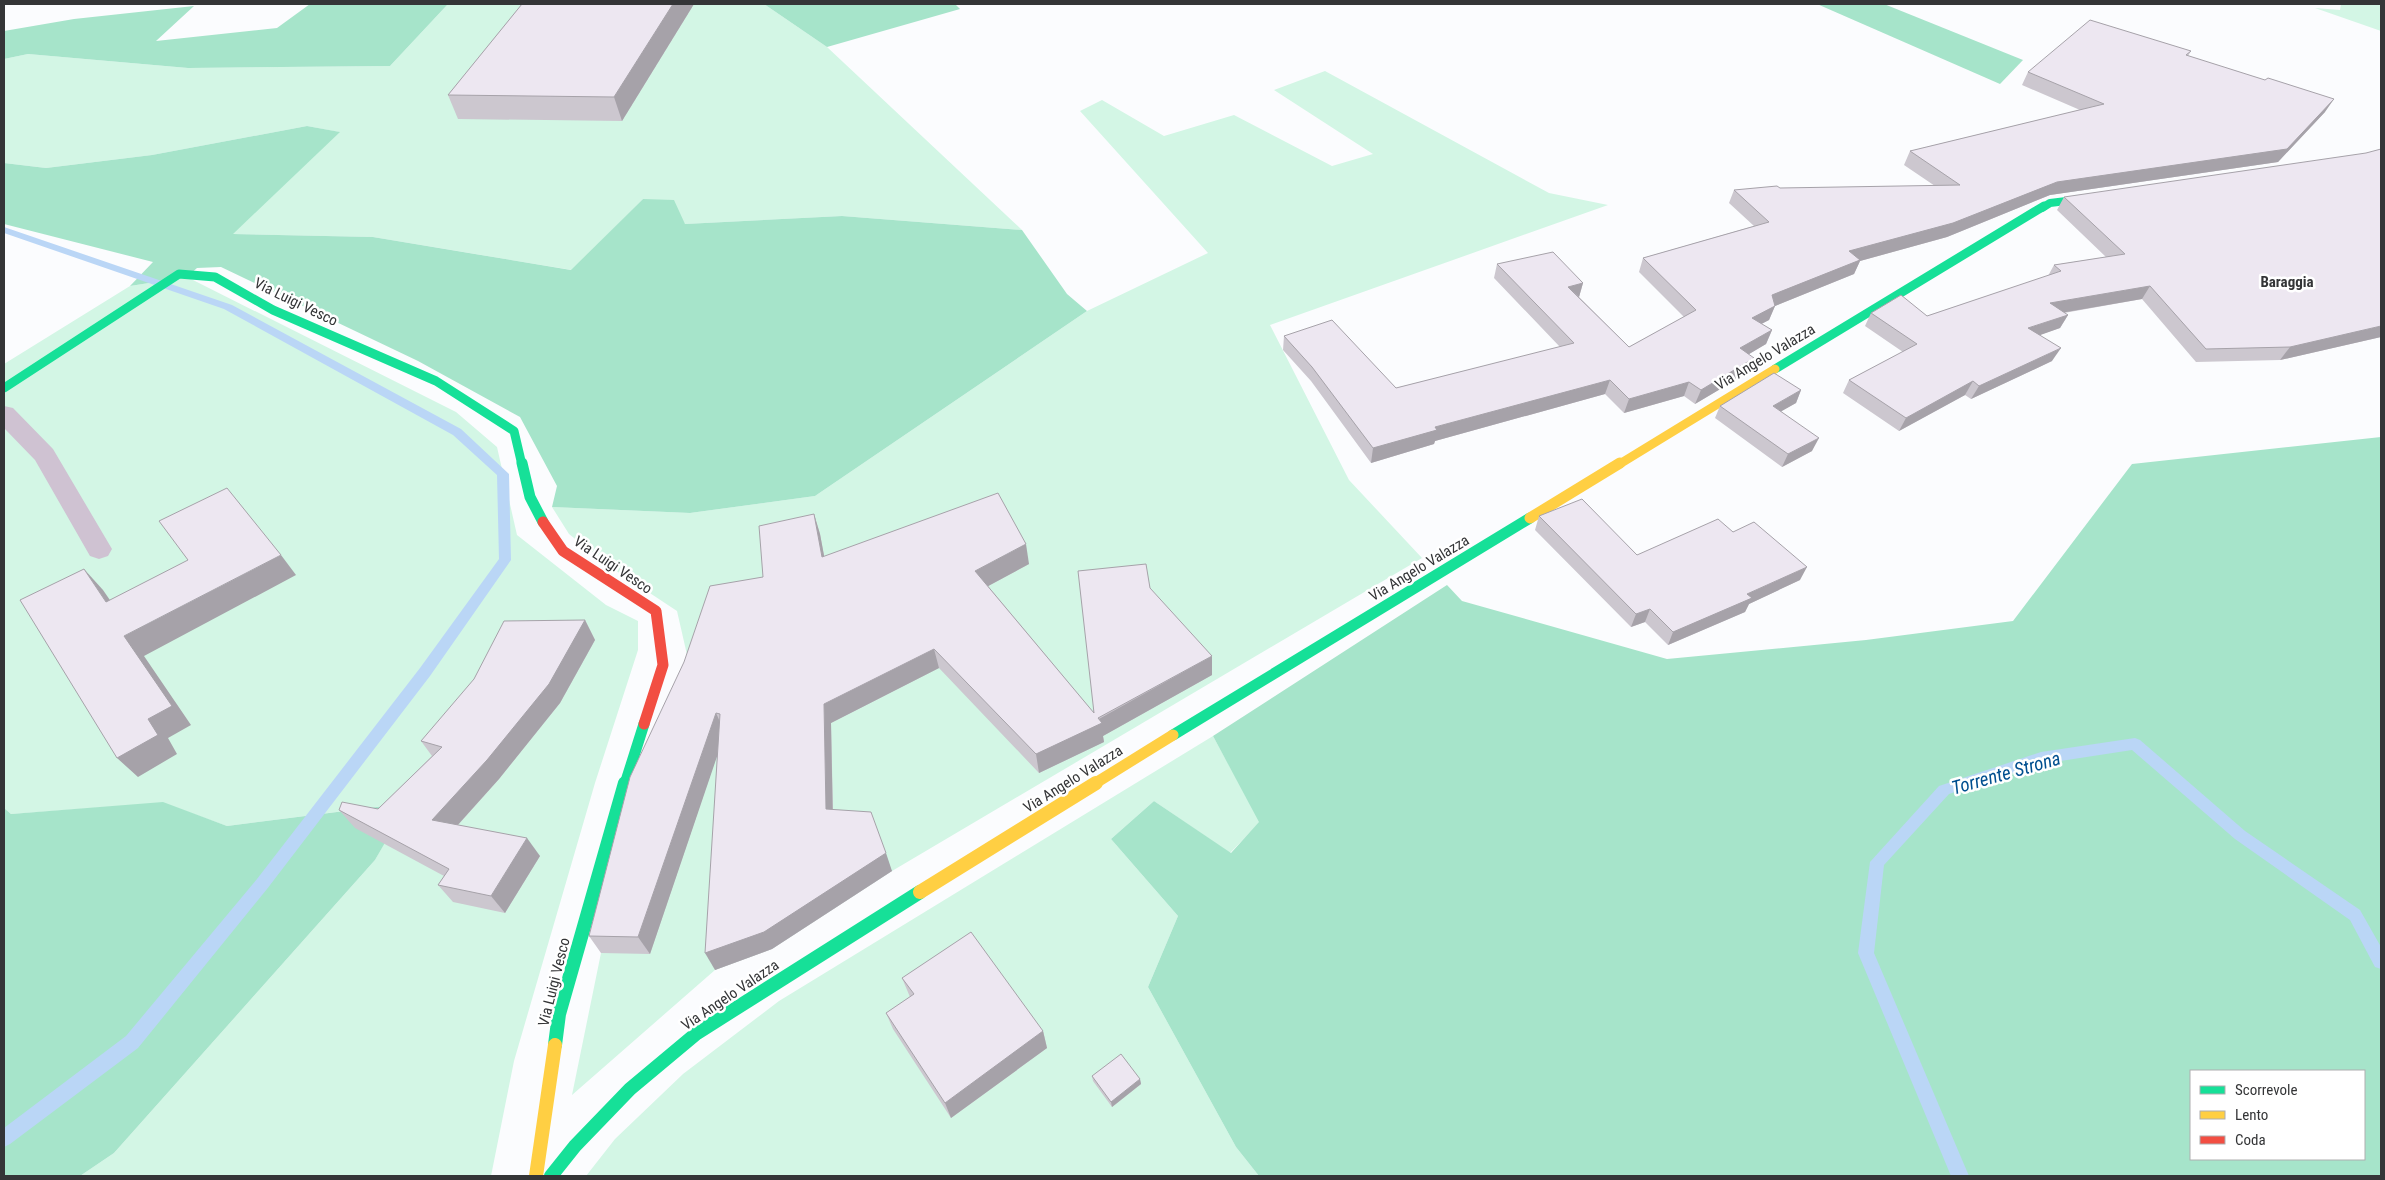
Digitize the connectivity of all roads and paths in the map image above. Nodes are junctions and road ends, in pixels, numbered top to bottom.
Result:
1 (2108, 196) edge
2 (4, 388) edge
3 (4, 414) edge
4 (99, 549) dead end
5 (536, 1176) edge
6 (551, 1176) edge

1 - 6 street, Via Angelo Valazza
2 - 5 street, Via Luigi Vesco
3 - 4 street

